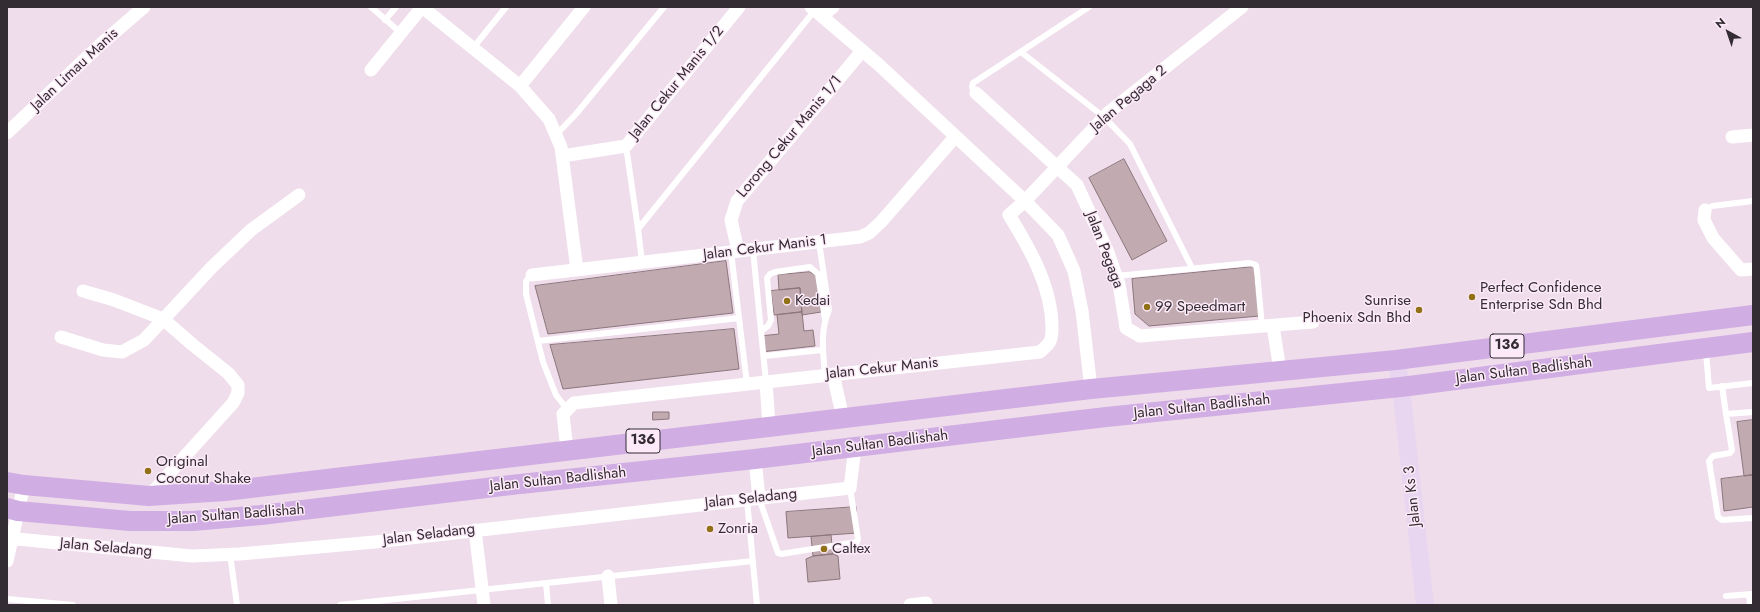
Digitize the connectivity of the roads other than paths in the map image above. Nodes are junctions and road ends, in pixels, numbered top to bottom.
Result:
1 (144, 7) edge
2 (371, 7) edge
3 (396, 7) edge
4 (422, 7) edge
5 (506, 7) edge
6 (584, 7) edge
7 (664, 7) edge
8 (740, 7) edge
9 (833, 7) edge
10 (1089, 7) edge
11 (1242, 7) edge
12 (816, 11) edge
13 (385, 20) junction
14 (401, 33) junction
15 (473, 48) junction
16 (862, 51) junction
17 (1021, 52) junction
18 (371, 70) dead end
19 (520, 86) junction
20 (976, 93) joint
21 (1104, 117) junction
22 (7, 133) edge
23 (556, 135) junction
24 (1753, 135) edge
25 (955, 137) junction
26 (1732, 137) dead end
27 (626, 146) junction
28 (562, 156) junction
29 (1057, 166) junction
30 (299, 196) dead end
31 (1025, 201) junction
32 (1753, 201) edge
33 (1705, 210) joint
34 (1009, 215) joint
35 (638, 229) junction
36 (819, 242) junction
37 (753, 250) junction
38 (734, 252) junction
39 (642, 262) junction
40 (1192, 268) junction
41 (1753, 269) edge
42 (577, 270) junction
43 (532, 275) joint
44 (1116, 276) junction
45 (83, 291) dead end
46 (1753, 315) edge
47 (163, 318) junction
48 (739, 318) junction
49 (825, 320) junction
50 (1313, 322) dead end
51 (1267, 326) junction
52 (761, 331) junction
53 (61, 337) dead end
54 (538, 341) junction
55 (1753, 342) edge
56 (1706, 348) junction
57 (822, 350) junction
58 (764, 356) junction
59 (1396, 360) junction
60 (1280, 370) junction
61 (829, 375) junction
62 (766, 382) junction
63 (1753, 383) edge
64 (747, 384) junction
65 (1722, 386) junction
66 (1401, 387) junction
67 (1091, 389) junction
68 (571, 406) junction
69 (1753, 412) edge
70 (1726, 414) junction
71 (842, 418) junction
72 (769, 426) junction
73 (856, 447) junction
74 (567, 450) junction
75 (755, 459) junction
76 (15, 483) edge
77 (850, 488) junction
78 (148, 496) junction
79 (753, 499) junction
80 (12, 509) edge
81 (1753, 518) edge
82 (475, 530) junction
83 (10, 539) edge
84 (230, 554) junction
85 (7, 561) edge
86 (753, 561) junction
87 (608, 576) junction
88 (546, 583) junction
89 (482, 590) junction
90 (1751, 594) edge
91 (1726, 596) dead end
92 (7, 599) edge
93 (927, 604) edge
94 (73, 605) edge
95 (237, 605) edge
96 (340, 605) edge
97 (484, 605) edge
98 (548, 605) edge
99 (611, 605) edge
100 (757, 605) edge
101 (910, 605) edge
102 (1425, 605) edge
103 (1750, 605) edge

1 - 22 street, Jalan Limau Manis
2 - 13 lane
3 - 13 lane
4 - 14 street
4 - 15 street
5 - 15 lane
6 - 19 street
7 - 23 lane
8 - 27 street, Jalan Cekur Manis 1/2
9 - 12 street
10 - 17 lane
11 - 21 street, Jalan Pegaga 2
12 - 16 street
12 - 35 lane
13 - 14 lane
14 - 18 street
15 - 19 street
16 - 25 street
16 - 38 street, Lorong Cekur Manis 1/1
17 - 20 lane
17 - 21 lane
19 - 23 street
20 - 29 street, Jalan Pegaga
21 - 29 street, Jalan Pegaga 2
21 - 40 lane
23 - 28 street
24 - 26 street
25 - 31 street
25 - 36 street, Jalan Cekur Manis 1
27 - 28 street, Jalan Cekur Manis 1/2
27 - 35 lane
28 - 42 street
29 - 31 street, Jalan Pegaga 2
29 - 44 street, Jalan Pegaga
30 - 47 street
31 - 34 street, Jalan Pegaga 2
31 - 67 street
32 - 33 lane
33 - 41 street
34 - 61 street, Jalan Cekur Manis
35 - 39 lane
36 - 37 street, Jalan Cekur Manis 1
36 - 49 lane
37 - 38 street, Jalan Cekur Manis 1
37 - 52 lane
38 - 39 street, Jalan Cekur Manis 1
38 - 48 lane
39 - 42 street, Jalan Cekur Manis 1
40 - 44 lane
40 - 51 lane
42 - 43 street, Jalan Cekur Manis 1
43 - 54 lane
44 - 51 street, Jalan Pegaga
45 - 47 street
46 - 59 main road, Jalan Sultan Badlishah / 136
47 - 53 street
47 - 78 street
48 - 54 lane
48 - 64 lane
49 - 52 lane
49 - 57 lane
50 - 51 street, Jalan Pegaga
51 - 60 street
52 - 58 lane
54 - 68 lane
55 - 56 main road, Jalan Sultan Badlishah / 136
56 - 65 lane
56 - 66 main road, Jalan Sultan Badlishah / 136
57 - 58 lane
57 - 61 lane
58 - 62 lane
59 - 60 main road, Jalan Sultan Badlishah / 136
59 - 66 street, Jalan Ks 3
60 - 67 main road, Jalan Sultan Badlishah / 136
61 - 62 street, Jalan Cekur Manis
61 - 71 street
62 - 64 street, Jalan Cekur Manis
62 - 72 street
63 - 65 lane
64 - 68 street, Jalan Cekur Manis
65 - 70 lane
66 - 73 main road, Jalan Sultan Badlishah / 136
66 - 102 street, Jalan Ks 3
67 - 71 main road, Jalan Sultan Badlishah / 136
68 - 74 street
69 - 70 lane
70 - 81 lane
71 - 72 main road, Jalan Sultan Badlishah / 136
72 - 74 main road, Jalan Sultan Badlishah / 136
73 - 75 main road, Jalan Sultan Badlishah / 136
73 - 77 street
74 - 78 main road, Jalan Sultan Badlishah / 136
75 - 79 street
75 - 80 main road, Jalan Sultan Badlishah / 136
76 - 78 main road, Jalan Sultan Badlishah / 136
76 - 80 street
77 - 79 street, Jalan Seladang
77 - 79 lane
79 - 82 street, Jalan Seladang
79 - 86 lane
80 - 83 street
82 - 84 street, Jalan Seladang
82 - 89 street
83 - 84 street, Jalan Seladang
83 - 85 street
84 - 95 lane
86 - 87 lane
86 - 100 lane
87 - 88 lane
87 - 99 street
88 - 89 lane
88 - 98 lane
89 - 96 lane
89 - 97 street
90 - 91 lane
90 - 103 lane
92 - 94 lane
93 - 101 street

